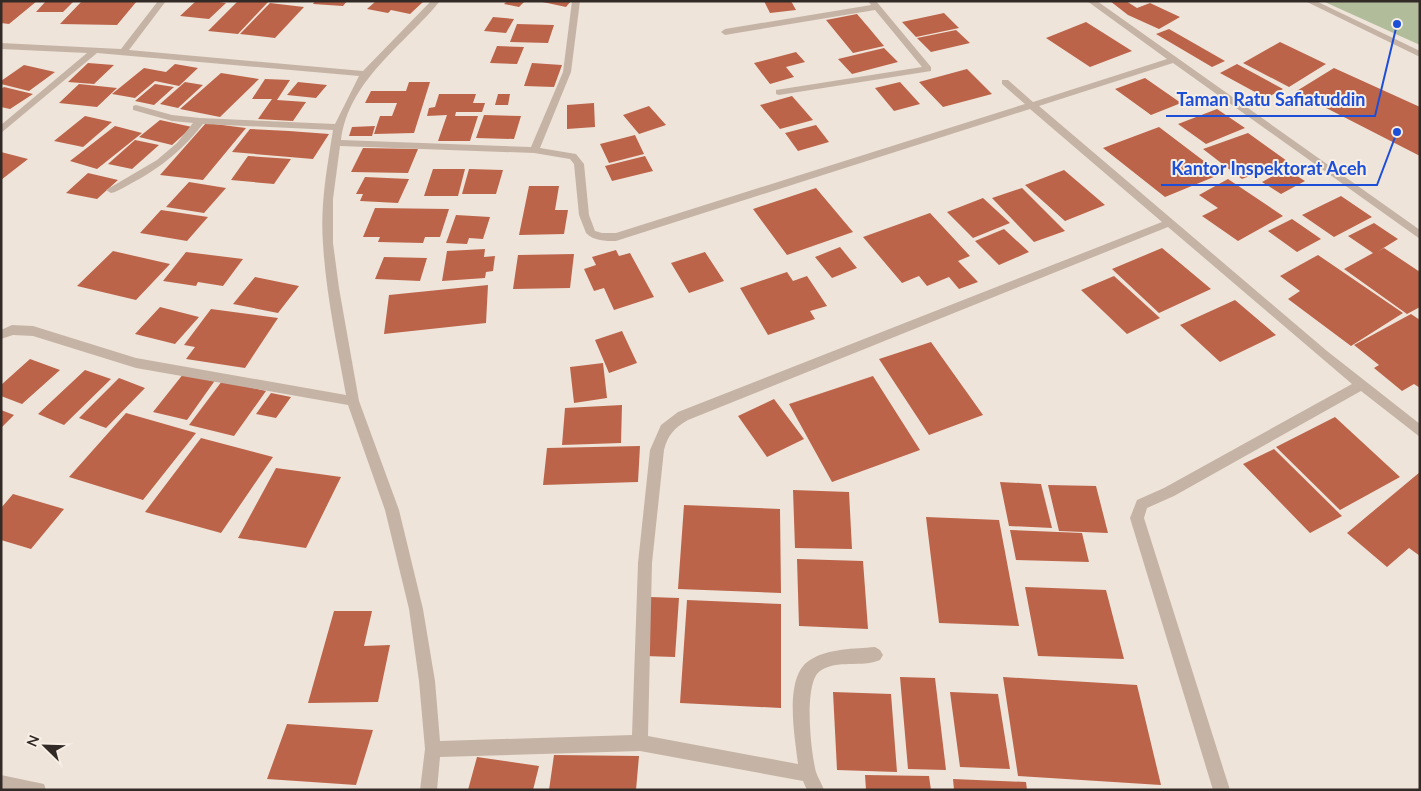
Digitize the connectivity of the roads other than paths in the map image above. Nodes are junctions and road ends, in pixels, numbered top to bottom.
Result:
1 (162, 1) edge
2 (436, 1) edge
3 (576, 1) edge
4 (1091, 1) edge
5 (1309, 1) edge
6 (874, 4) edge
7 (726, 32) dead end
8 (1, 46) edge
9 (94, 51) junction
10 (123, 52) junction
11 (1420, 54) edge
12 (1174, 60) junction
13 (365, 74) junction
14 (1005, 82) dead end
15 (779, 92) dead end
16 (1030, 106) junction
17 (136, 108) dead end
18 (200, 121) junction
19 (338, 127) junction
20 (1, 130) edge
21 (336, 143) junction
22 (534, 150) junction
23 (111, 190) dead end
24 (1169, 223) junction
25 (1420, 235) edge
26 (1, 335) edge
27 (1361, 385) junction
28 (354, 401) junction
29 (1420, 432) edge
30 (875, 655) dead end
31 (640, 743) junction
32 (433, 749) junction
33 (808, 774) junction
34 (1, 783) edge
35 (38, 790) edge
36 (428, 790) edge
37 (816, 790) edge
38 (1222, 790) edge

1 - 10 street
2 - 13 street
3 - 22 street
4 - 12 street
5 - 11 street
6 - 7 street
6 - 15 street
8 - 9 street
9 - 10 street
9 - 20 street
10 - 13 street
12 - 16 street
12 - 25 street
13 - 19 street
14 - 16 street
16 - 22 street
16 - 24 street
17 - 18 street
18 - 19 street
18 - 23 street
19 - 21 street
21 - 22 street
21 - 28 street
24 - 27 street
24 - 31 street
26 - 28 street
27 - 29 street
27 - 38 street
28 - 32 street
30 - 33 street
31 - 32 street
31 - 33 street
32 - 36 street
33 - 37 street
34 - 35 street

